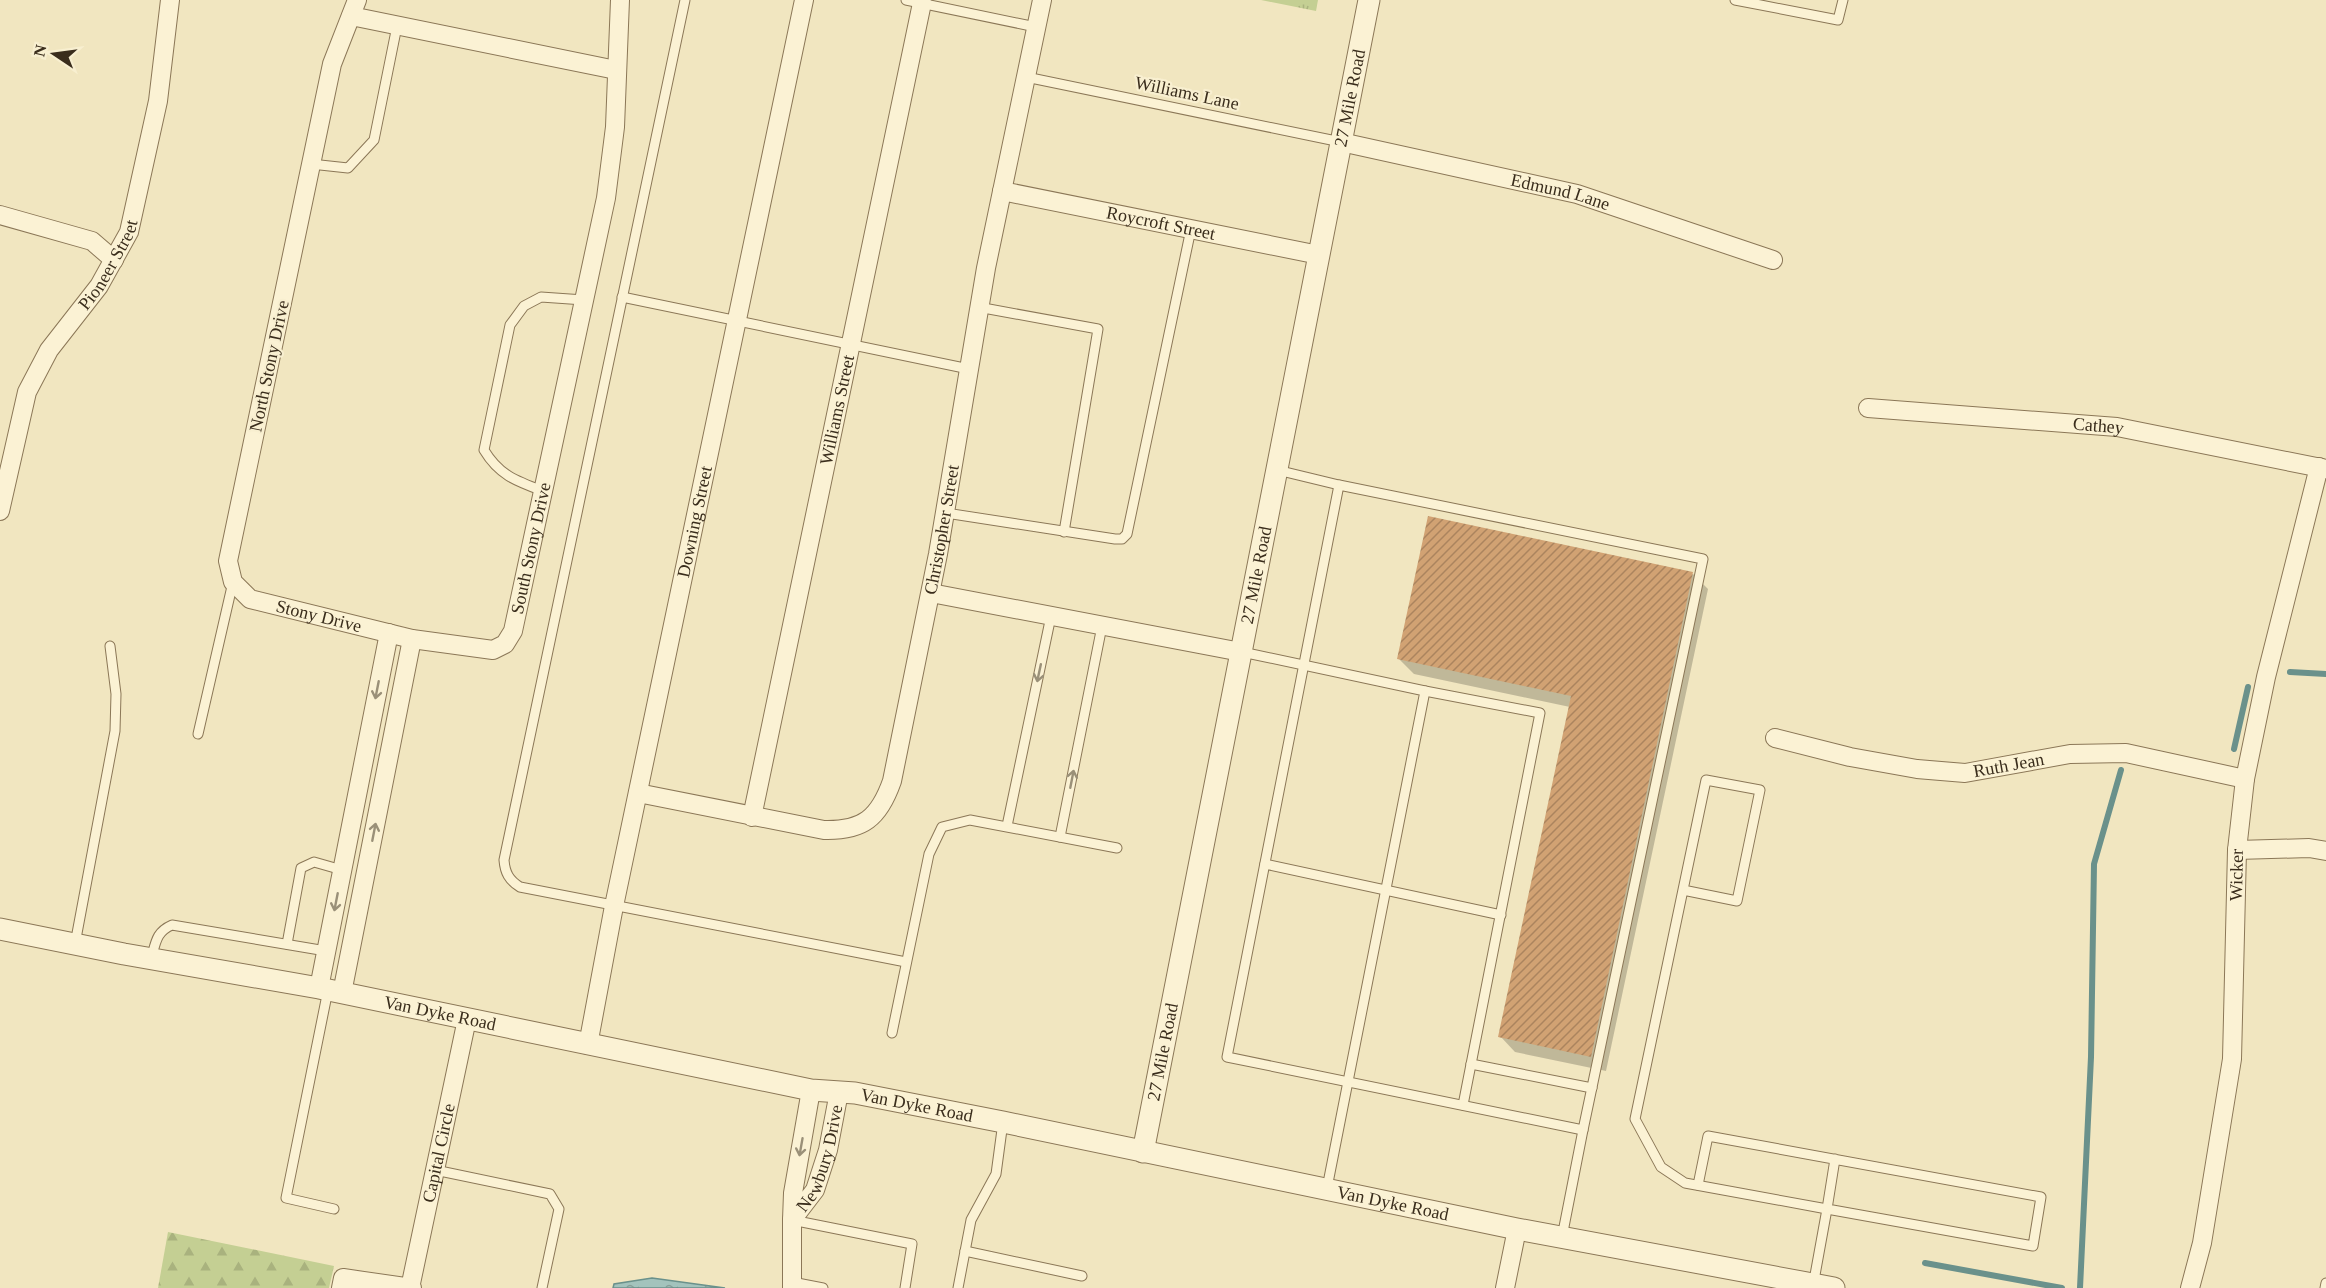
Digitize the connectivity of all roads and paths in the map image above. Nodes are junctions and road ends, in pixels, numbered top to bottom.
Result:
1 (170, 0) edge
2 (620, 0) edge
3 (685, 0) edge
4 (804, 0) edge
5 (1042, 0) edge
6 (1369, 0) edge
7 (1735, 0) edge
8 (1843, 0) edge
9 (914, 2) edge
10 (1784, 5) edge
11 (354, 8) edge
12 (397, 26) junction
13 (1036, 27) junction
14 (616, 70) junction
15 (1026, 77) junction
16 (1341, 142) junction
17 (311, 164) junction
18 (1002, 191) junction
19 (0, 215) edge
20 (1191, 229) junction
21 (1318, 255) junction
22 (114, 260) junction
23 (1773, 260) dead end
24 (622, 297) junction
25 (584, 300) junction
26 (978, 306) junction
27 (738, 322) junction
28 (850, 345) junction
29 (969, 369) junction
30 (1868, 408) dead end
31 (2323, 468) edge
32 (1277, 470) junction
33 (1338, 485) junction
34 (543, 491) junction
35 (0, 512) edge
36 (946, 513) junction
37 (1064, 532) junction
38 (233, 582) junction
39 (931, 593) junction
40 (1051, 616) junction
41 (1102, 626) junction
42 (389, 633) junction
43 (412, 639) junction
44 (110, 645) dead end
45 (1241, 652) junction
46 (1303, 666) junction
47 (1425, 691) junction
48 (198, 734) dead end
49 (1774, 738) dead end
50 (2245, 779) junction
51 (638, 793) junction
52 (752, 817) junction
53 (1007, 826) junction
54 (1060, 837) junction
55 (1117, 848) dead end
56 (2237, 850) junction
57 (2326, 850) edge
58 (1264, 864) junction
59 (342, 870) junction
60 (1385, 890) junction
61 (1683, 890) junction
62 (614, 906) junction
63 (1501, 915) junction
64 (0, 929) edge
65 (75, 944) junction
66 (287, 944) junction
67 (326, 951) junction
68 (151, 959) junction
69 (906, 962) junction
70 (330, 990) junction
71 (467, 1019) junction
72 (892, 1033) dead end
73 (588, 1045) junction
74 (1471, 1064) junction
75 (1347, 1081) junction
76 (1592, 1088) junction
77 (811, 1089) junction
78 (839, 1092) junction
79 (1463, 1105) junction
80 (1003, 1122) junction
81 (1583, 1130) junction
82 (1143, 1152) junction
83 (1835, 1159) junction
84 (435, 1170) junction
85 (1698, 1185) junction
86 (1327, 1188) junction
87 (334, 1209) dead end
88 (1827, 1209) junction
89 (792, 1220) junction
90 (1517, 1229) junction
91 (1562, 1237) junction
92 (965, 1251) junction
93 (1082, 1276) dead end
94 (2326, 1283) edge
95 (792, 1285) edge
96 (1820, 1287) edge
97 (341, 1288) edge
98 (411, 1288) edge
99 (542, 1288) edge
100 (823, 1288) edge
101 (905, 1288) edge
102 (958, 1288) edge
103 (1505, 1288) edge
104 (2190, 1288) edge
105 (2325, 1288) edge

1 - 22 street, Pioneer Street
2 - 14 street, South Stony Drive
3 - 24 lane
4 - 27 street, Downing Street
5 - 13 street, Christopher Street
6 - 16 street, 27 Mile Road
7 - 10 lane
8 - 10 lane
9 - 13 lane
9 - 28 street, Williams Street
11 - 12 street
11 - 17 street, North Stony Drive
12 - 14 street
12 - 17 lane
13 - 15 street, Christopher Street
14 - 25 street, South Stony Drive
15 - 16 lane, Williams Lane
15 - 18 street, Christopher Street
16 - 21 street, 27 Mile Road
16 - 23 street, Edmund Lane
17 - 38 street, North Stony Drive
18 - 20 street, Roycroft Street
18 - 26 street, Christopher Street
19 - 22 street
20 - 21 street, Roycroft Street
20 - 37 lane
21 - 32 street, 27 Mile Road
22 - 35 street, Pioneer Street
24 - 27 lane
24 - 62 lane
25 - 34 street, South Stony Drive
25 - 34 lane
26 - 29 street, Christopher Street
26 - 37 lane
27 - 28 lane
27 - 51 street, Downing Street
28 - 29 lane
28 - 52 street, Williams Street
29 - 36 street, Christopher Street
30 - 31 street, Cathey
31 - 50 street, Wicker
32 - 33 lane
32 - 45 street, 27 Mile Road
33 - 46 lane
33 - 76 lane
34 - 43 street, South Stony Drive
36 - 37 lane
36 - 39 street, Christopher Street
38 - 42 street, Stony Drive
38 - 48 lane, North Stony Drive
39 - 40 street
39 - 52 street, Christopher Street
40 - 41 street
40 -> 53 lane
41 - 45 street
54 -> 41 lane
42 - 43 street, Stony Drive
42 -> 59 street
70 -> 43 street
44 - 65 lane
45 - 46 lane
45 - 82 street, 27 Mile Road
46 - 47 lane
46 - 58 lane
47 - 60 lane
47 - 63 lane
49 - 50 street, Ruth Jean
50 - 56 street, Wicker
51 - 52 street, Christopher Street
51 - 62 street, Downing Street
53 - 54 lane
53 - 69 lane
54 - 55 lane
56 - 57 street
56 - 104 street, Wicker
58 - 60 lane
58 - 75 lane
59 - 66 lane
59 -> 67 street
60 - 63 lane
60 - 75 lane
61 - 61 lane
61 - 85 lane
62 - 69 lane
62 - 73 street, Downing Street
63 - 74 lane
64 - 65 street, Van Dyke Road
65 - 68 street, Van Dyke Road
66 - 67 lane
66 - 68 lane
67 - 70 street
68 - 70 street, Van Dyke Road
69 - 72 lane
70 - 71 street, Van Dyke Road
70 - 87 lane
71 - 73 street, Van Dyke Road
71 - 84 street, Capital Circle
73 - 77 street, Van Dyke Road
74 - 76 lane
74 - 79 lane
75 - 79 lane
75 - 86 lane
76 - 81 lane
77 - 78 street, Van Dyke Road
77 -> 89 street, Newbury Drive
78 - 80 street, Van Dyke Road
78 - 89 street, Newbury Drive
79 - 81 lane
80 - 82 street, Van Dyke Road
80 - 92 lane
81 - 91 lane
82 - 86 street, Van Dyke Road
83 - 85 lane
83 - 88 lane
83 - 88 lane
84 - 98 street, Capital Circle
84 - 99 lane
85 - 88 lane
86 - 90 street, Van Dyke Road
88 - 96 lane
89 - 95 street, Newbury Drive
89 - 101 lane
90 - 91 street, Van Dyke Road
90 - 103 street
91 - 96 street, Van Dyke Road
92 - 93 lane
92 - 102 lane
94 - 105 lane
95 - 100 lane
97 - 98 street

